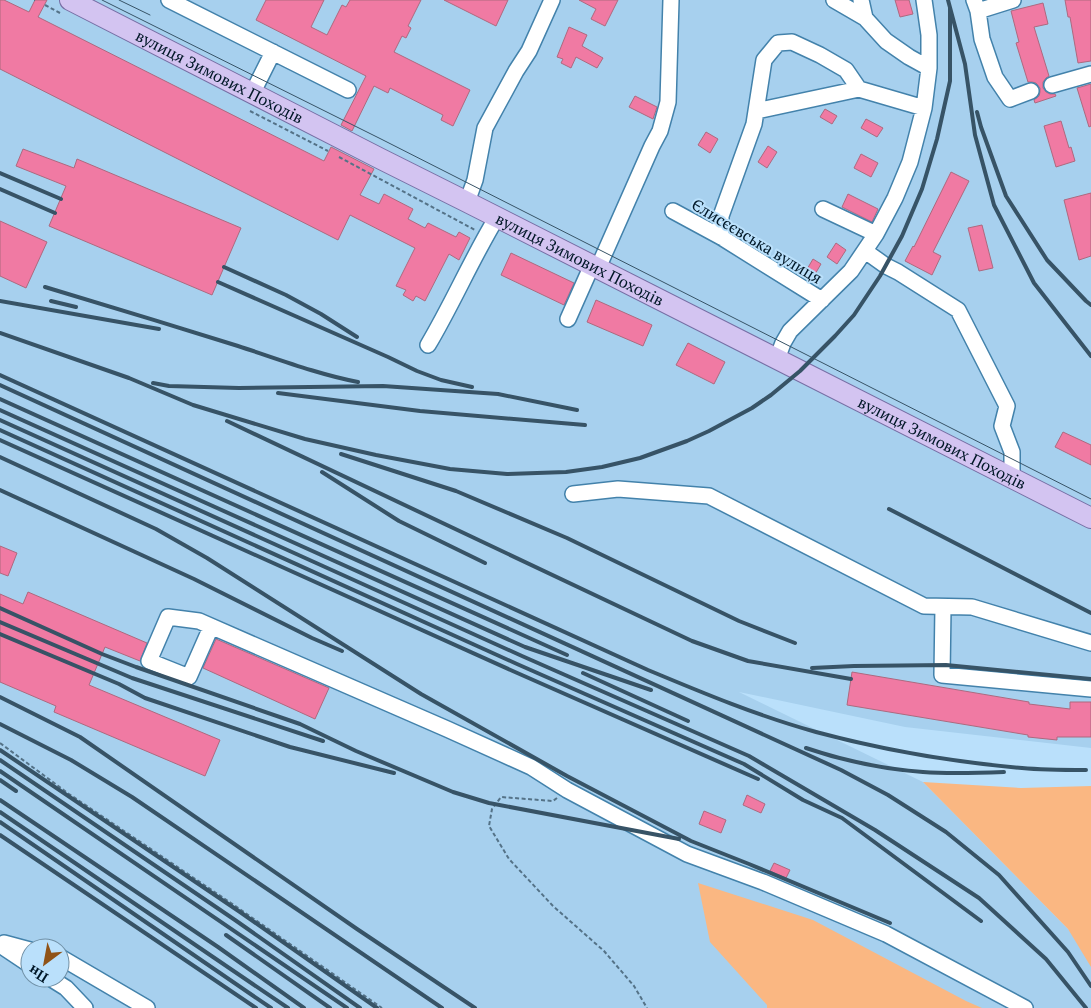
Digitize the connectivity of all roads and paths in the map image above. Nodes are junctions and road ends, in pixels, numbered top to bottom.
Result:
1 (70, 0) edge
2 (169, 0) edge
3 (552, 0) edge
4 (671, 0) edge
5 (834, 0) edge
6 (861, 0) edge
7 (924, 0) edge
8 (1014, 0) edge
9 (976, 5) edge
10 (865, 18) junction
11 (273, 52) junction
12 (930, 68) junction
13 (1091, 74) edge
14 (1052, 84) dead end
15 (859, 89) junction
16 (348, 90) dead end
17 (1031, 91) dead end
18 (252, 94) junction
19 (924, 108) junction
20 (756, 111) junction
21 (339, 157) dead end
22 (468, 202) junction
23 (823, 209) dead end
24 (674, 211) dead end
25 (496, 217) junction
26 (876, 234) junction
27 (486, 236) junction
28 (721, 237) junction
29 (865, 251) junction
30 (594, 267) junction
31 (822, 300) junction
32 (568, 319) dead end
33 (428, 345) dead end
34 (777, 359) junction
35 (1012, 478) junction
36 (573, 494) dead end
37 (1091, 518) edge
38 (943, 607) junction
39 (211, 626) junction
40 (1091, 643) edge
41 (1091, 689) edge
42 (0, 743) edge
43 (567, 790) junction
44 (0, 944) edge
45 (20, 948) edge
46 (20, 958) edge
47 (70, 963) edge
48 (66, 988) edge
49 (85, 1008) edge
50 (147, 1008) edge
51 (382, 1008) edge
52 (647, 1008) edge
53 (1025, 1008) edge

1 - 18 main road, вулиця Зимових Походів
2 - 11 street
3 - 22 street
4 - 30 street
5 - 10 street
6 - 10 street
7 - 12 street
8 - 9 street
9 - 17 street
10 - 12 street
11 - 16 street
11 - 18 street
12 - 19 street
13 - 14 street
15 - 19 street
15 - 20 street
15 - 20 street
18 - 22 main road, вулиця Зимових Походів
19 - 26 street
20 - 28 street
21 - 27 path
22 - 25 main road, вулиця Зимових Походів
23 - 26 street
24 - 28 street, Єлисєєвська вулиця
25 - 27 street
25 - 30 main road, вулиця Зимових Походів
26 - 29 street
27 - 33 street
28 - 31 street, Єлисєєвська вулиця
29 - 31 street
29 - 35 street
30 - 32 street
30 - 34 main road, вулиця Зимових Походів
31 - 34 street
34 - 35 main road, вулиця Зимових Походів
35 - 37 main road, вулиця Зимових Походів
36 - 38 street
38 - 40 street
38 - 41 street
39 - 39 street
39 - 43 street
42 - 51 path
43 - 52 path
43 - 53 street
44 - 45 street
44 - 46 street
47 - 50 street
48 - 49 street

